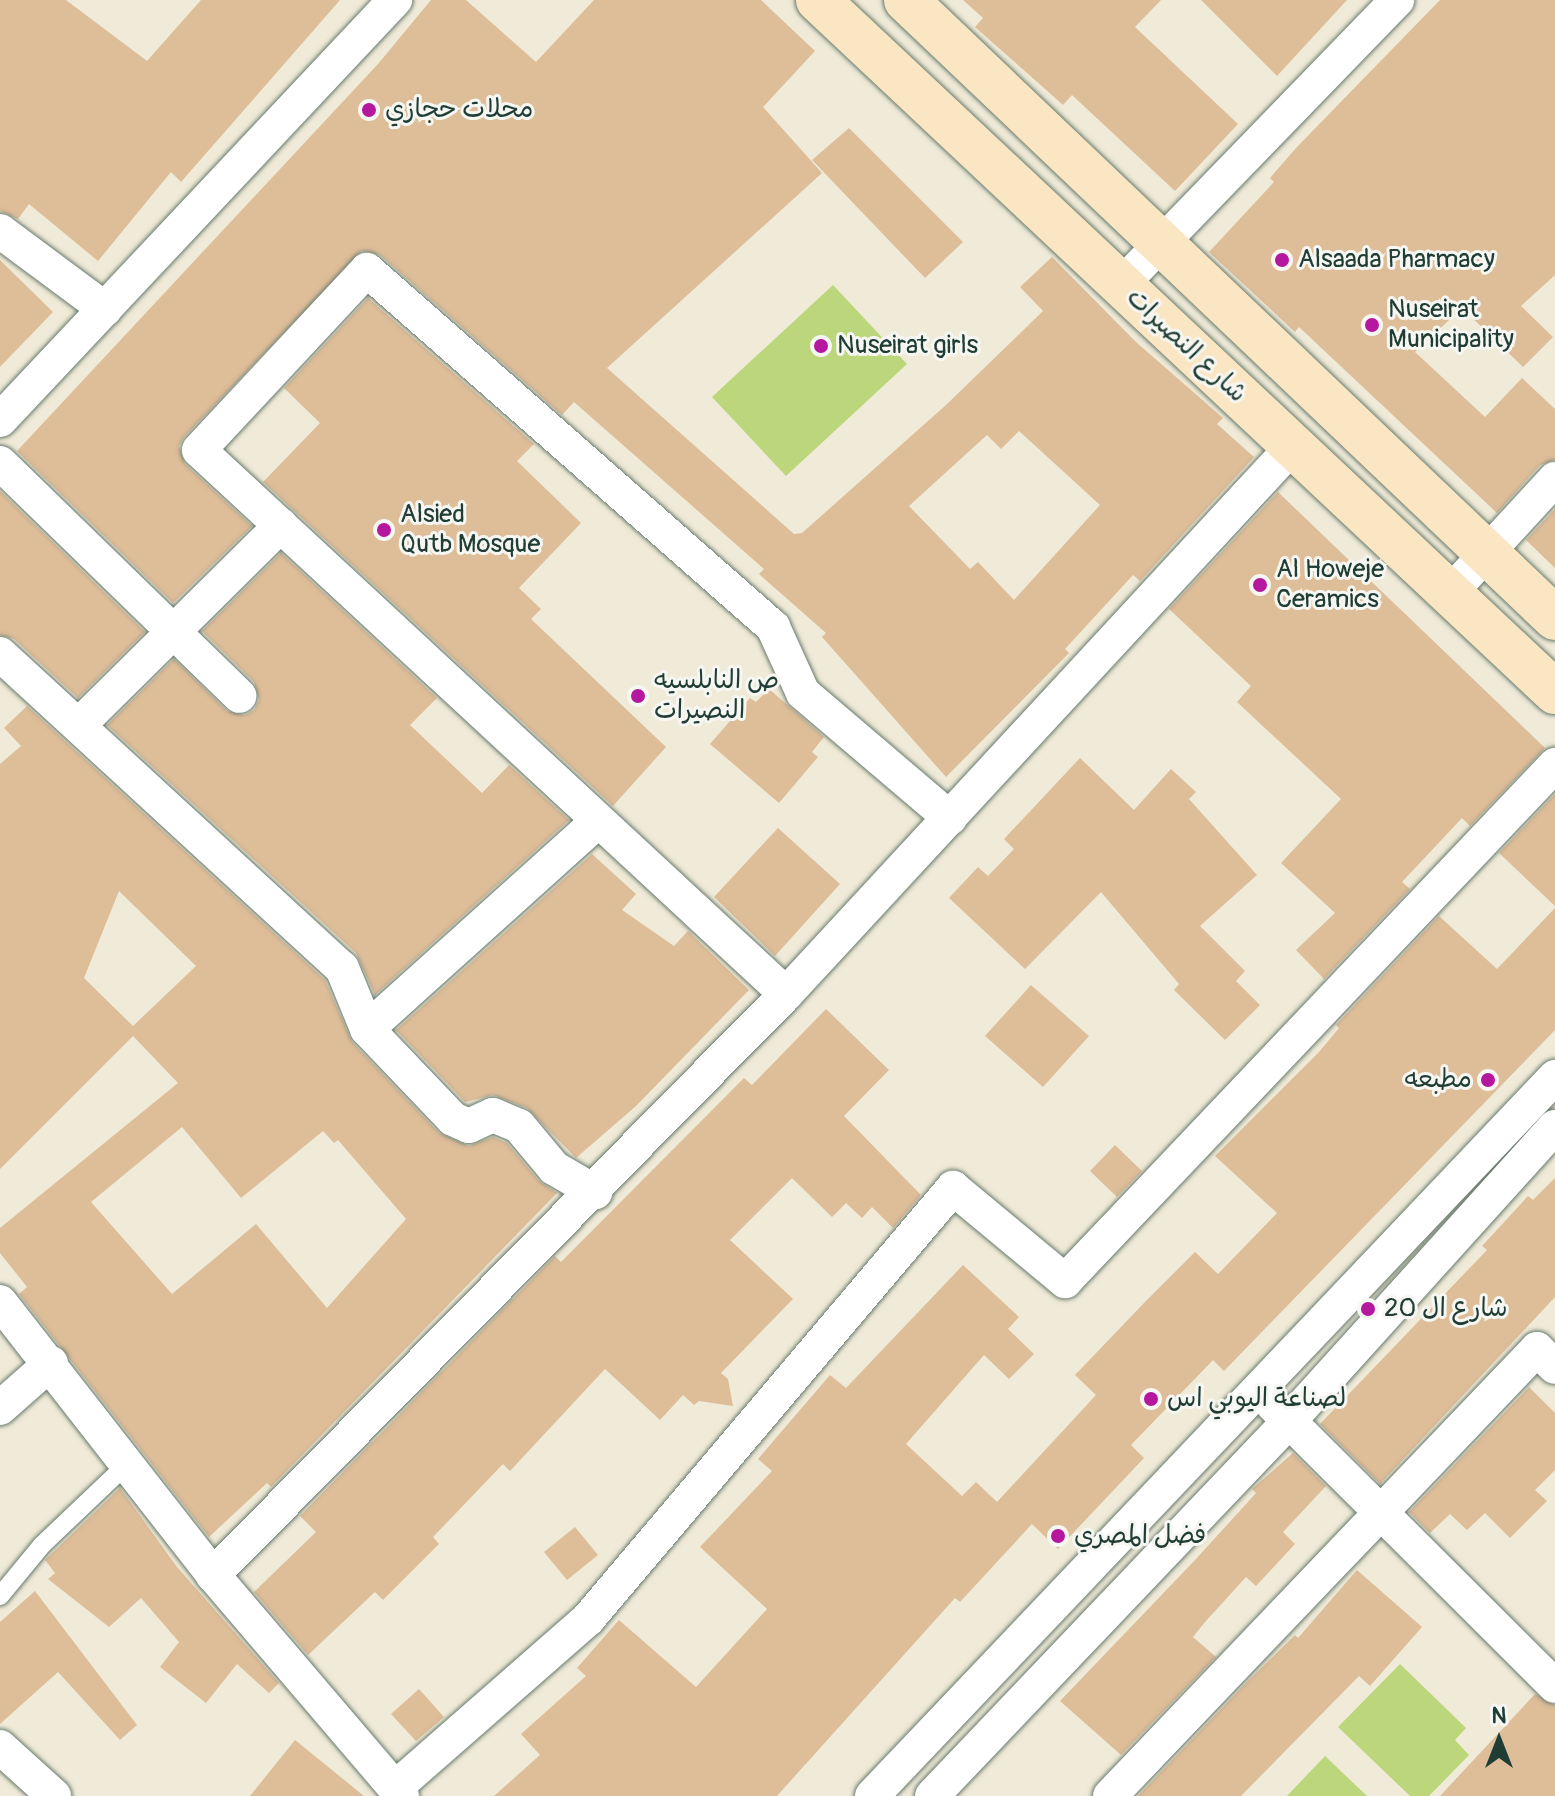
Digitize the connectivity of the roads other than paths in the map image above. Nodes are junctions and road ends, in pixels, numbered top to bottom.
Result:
1 (395, 0) edge
2 (818, 0) edge
3 (906, 0) edge
4 (1397, 0) edge
5 (0, 231) edge
6 (1163, 244) junction
7 (1121, 285) junction
8 (105, 309) junction
9 (0, 420) edge
10 (1293, 446) junction
11 (0, 463) edge
12 (1555, 479) edge
13 (281, 525) junction
14 (1490, 556) junction
15 (1450, 593) junction
16 (1555, 618) edge
17 (175, 632) junction
18 (3, 662) edge
19 (1555, 692) edge
20 (240, 696) dead end
21 (79, 725) junction
22 (1555, 765) edge
23 (950, 818) junction
24 (596, 823) junction
25 (786, 994) junction
26 (367, 1029) junction
27 (1555, 1077) edge
28 (1555, 1127) edge
29 (595, 1192) junction
30 (0, 1302) edge
31 (51, 1363) junction
32 (1555, 1367) edge
33 (1258, 1392) junction
34 (0, 1408) edge
35 (1290, 1420) junction
36 (128, 1463) junction
37 (1382, 1514) junction
38 (213, 1575) junction
39 (0, 1596) edge
40 (1555, 1686) edge
41 (0, 1747) edge
42 (398, 1792) edge
43 (54, 1796) edge
44 (872, 1796) edge
45 (932, 1796) edge
46 (1110, 1796) edge

1 - 8 street
2 - 7 main road, شارع النصيرات
3 - 6 main road
4 - 6 street
5 - 8 street
6 - 7 street
6 - 14 main road
7 - 10 main road, شارع النصيرات
8 - 9 street
10 - 15 main road, شارع النصيرات
10 - 23 street
11 - 17 street
12 - 14 street
13 - 17 street
13 - 23 street
13 - 24 street
14 - 15 street
14 - 16 main road
15 - 19 main road, شارع النصيرات
17 - 20 street
17 - 21 street
18 - 21 street
21 - 26 street
22 - 42 street
23 - 25 street
24 - 25 street
24 - 26 street
25 - 29 street
26 - 29 street
27 - 33 street
28 - 35 street
29 - 38 street
30 - 31 street
31 - 34 street
31 - 36 street
32 - 37 street
33 - 35 street
33 - 44 street
35 - 37 street
35 - 45 street
36 - 38 street
36 - 39 lane
37 - 40 street
37 - 46 street
38 - 42 street
41 - 43 street

